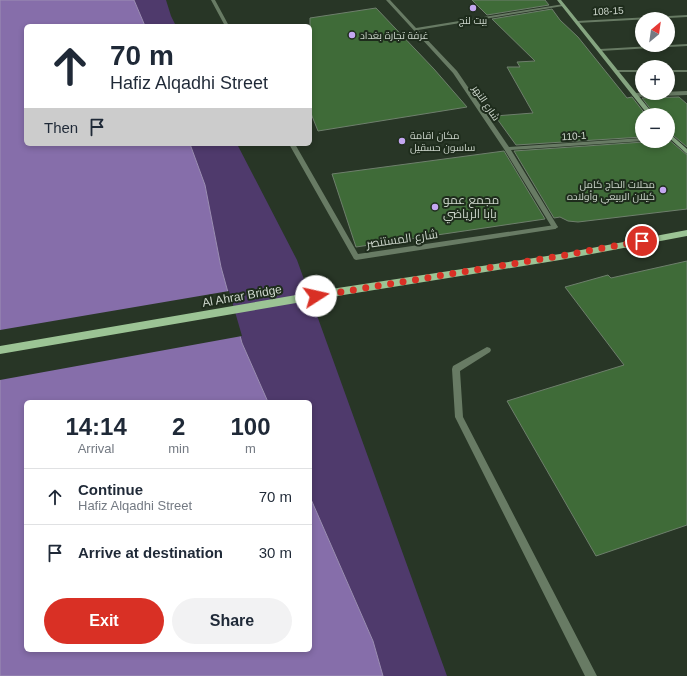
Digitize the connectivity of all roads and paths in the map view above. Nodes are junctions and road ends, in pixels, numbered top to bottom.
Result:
1 (213, 0) edge
2 (388, 0) edge
3 (559, 0) edge
4 (563, 5) junction
5 (687, 16) edge
6 (577, 22) junction
7 (226, 24) edge
8 (415, 29) junction
9 (687, 45) edge
10 (600, 50) junction
11 (617, 71) junction
12 (635, 71) edge
13 (675, 71) edge
14 (687, 71) edge
15 (675, 93) edge
16 (687, 93) edge
17 (635, 95) edge
18 (639, 100) edge
19 (645, 108) edge
20 (635, 140) edge
21 (675, 142) edge
22 (293, 146) edge
23 (507, 149) junction
24 (687, 152) edge
25 (555, 227) joint
26 (687, 233) edge
27 (0, 350) edge
28 (487, 350) dead end
29 (591, 676) edge

1 - 7 street
2 - 8 street, شارع النهر
3 - 4 main road
4 - 6 main road
4 - 8 street
5 - 6 street, 108-15
6 - 10 main road
8 - 23 street, شارع النهر
9 - 10 street
10 - 11 main road
11 - 12 street
11 - 17 main road
13 - 14 street
15 - 16 street
18 - 19 main road
20 - 23 street, 110-1
21 - 24 main road
22 - 25 street, شارع المستنصر
23 - 25 street, شارع النهر
26 - 27 main road, Al Ahrar Bridge
28 - 29 street

